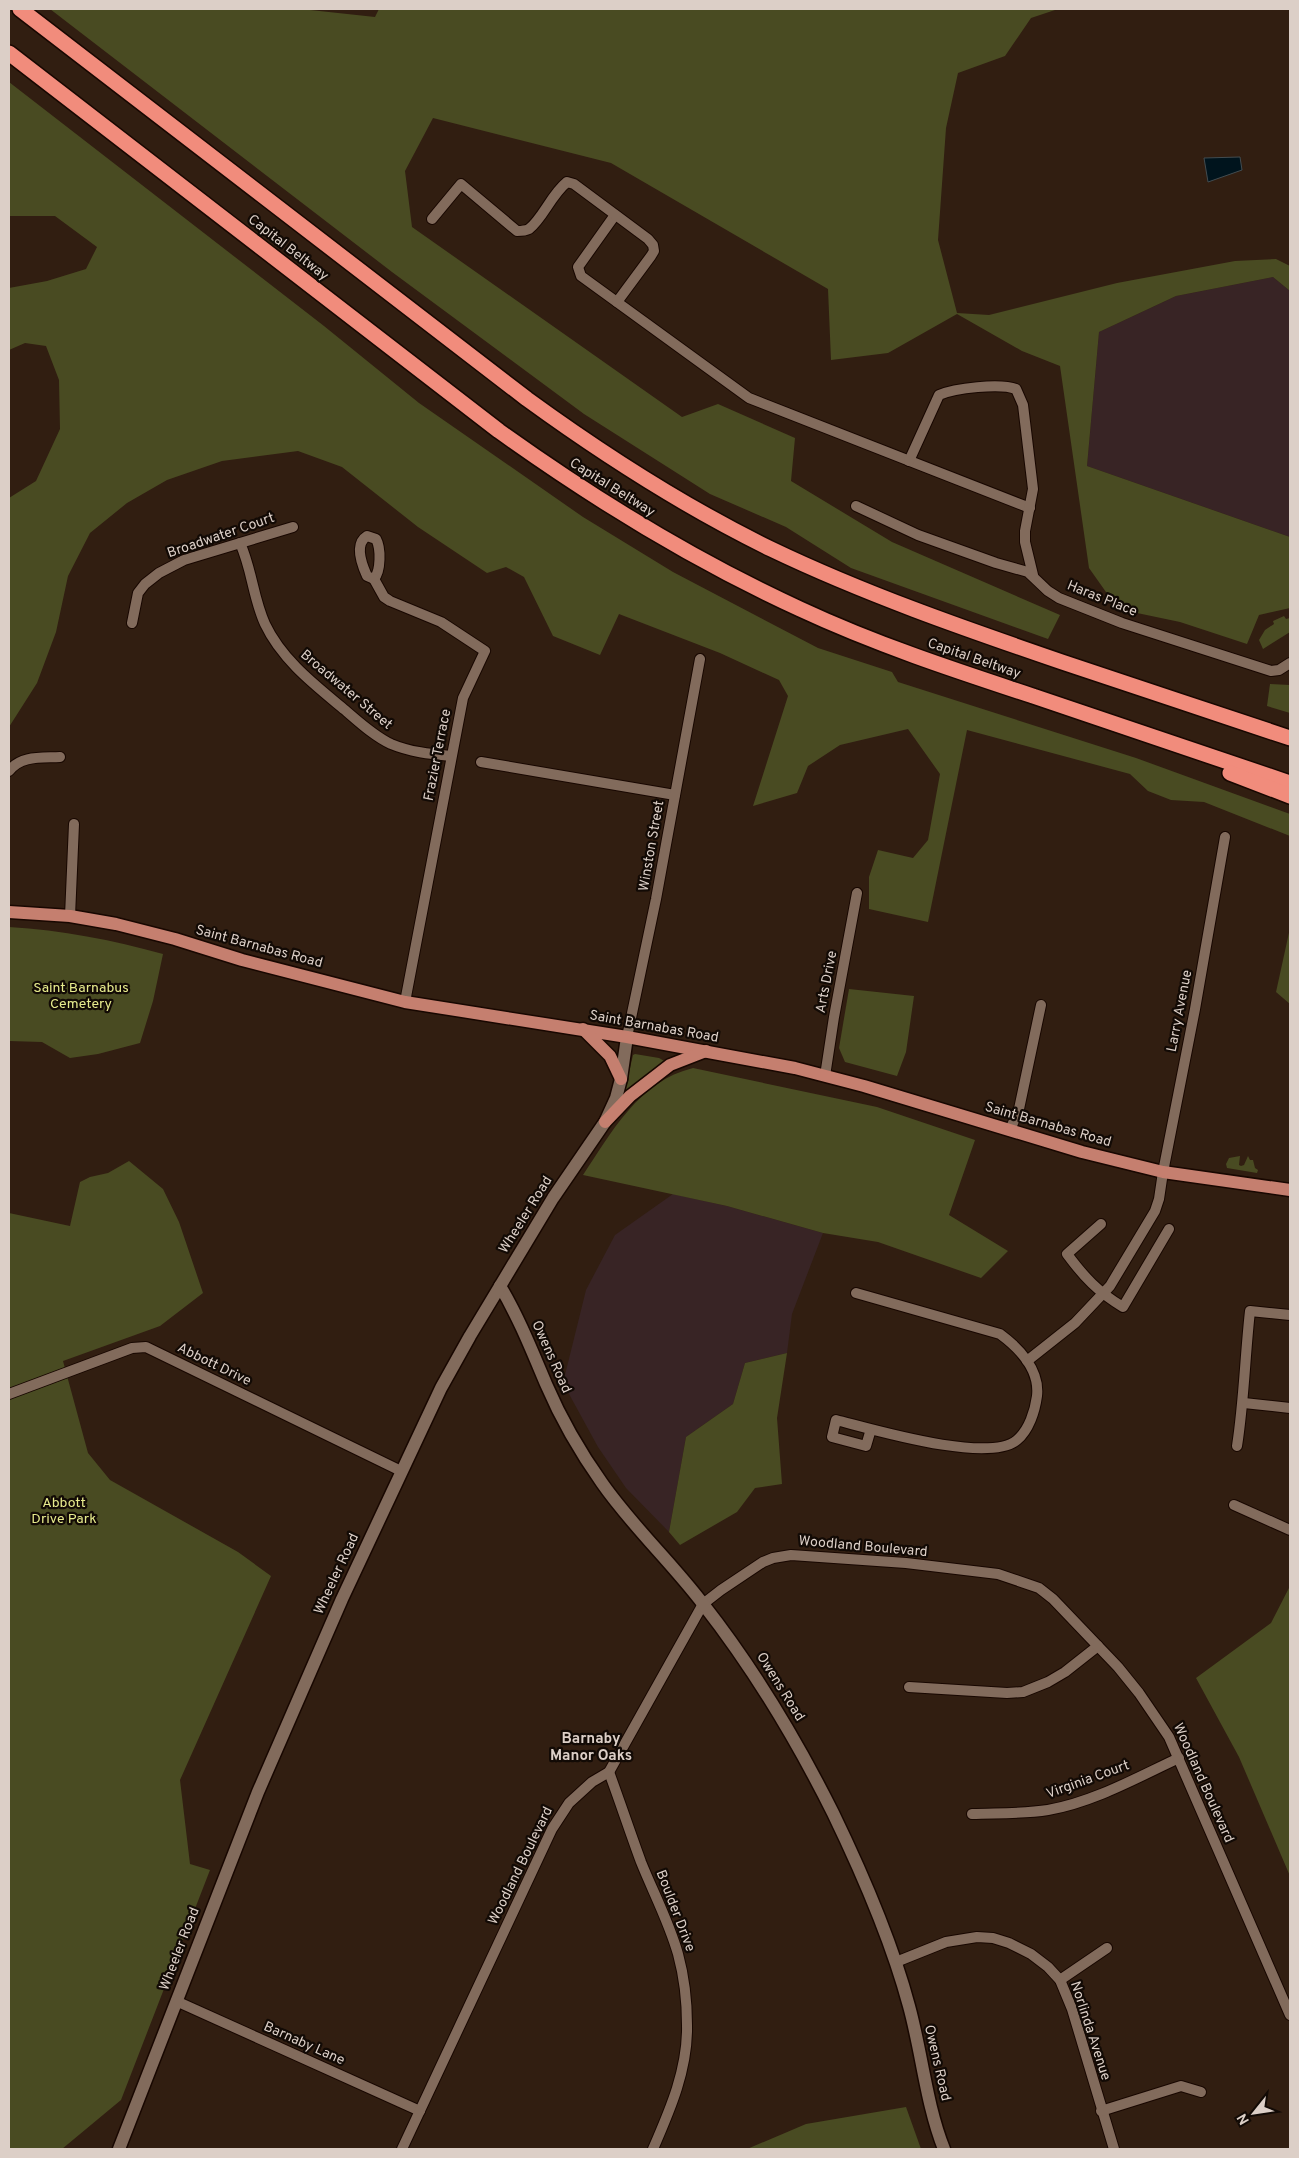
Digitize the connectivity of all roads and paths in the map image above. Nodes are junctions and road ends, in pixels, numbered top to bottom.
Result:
1 (20, 9) edge
2 (9, 53) edge
3 (615, 214) junction
4 (432, 219) dead end
5 (616, 302) junction
6 (909, 461) junction
7 (856, 506) dead end
8 (1030, 508) junction
9 (292, 526) dead end
10 (240, 543) junction
11 (1033, 575) junction
12 (374, 579) dead end
13 (132, 623) dead end
14 (700, 659) dead end
15 (1290, 664) edge
16 (1031, 696) junction
17 (1290, 738) edge
18 (451, 756) junction
19 (60, 757) dead end
20 (481, 762) dead end
21 (9, 771) edge
22 (1290, 783) edge
23 (675, 795) junction
24 (1290, 796) edge
25 (74, 824) dead end
26 (1225, 837) dead end
27 (857, 893) dead end
28 (9, 912) edge
29 (70, 916) junction
30 (405, 1002) junction
31 (1041, 1004) dead end
32 (583, 1029) junction
33 (627, 1037) junction
34 (706, 1051) junction
35 (825, 1076) junction
36 (621, 1080) junction
37 (605, 1122) junction
38 (1010, 1130) junction
39 (1162, 1172) junction
40 (1290, 1190) edge
41 (1101, 1224) dead end
42 (1169, 1229) dead end
43 (500, 1286) junction
44 (856, 1293) dead end
45 (1102, 1295) junction
46 (1290, 1315) edge
47 (1027, 1361) junction
48 (9, 1394) edge
49 (1244, 1403) junction
50 (1290, 1408) edge
51 (871, 1429) junction
52 (1237, 1446) dead end
53 (402, 1471) junction
54 (1234, 1505) dead end
55 (1290, 1530) edge
56 (703, 1604) junction
57 (1098, 1646) junction
58 (909, 1687) dead end
59 (1179, 1758) junction
60 (609, 1772) junction
61 (972, 1814) dead end
62 (1107, 1948) dead end
63 (896, 1962) junction
64 (1060, 1980) junction
65 (176, 2001) junction
66 (1290, 2014) edge
67 (1201, 2092) dead end
68 (420, 2111) junction
69 (1101, 2111) junction
70 (119, 2149) edge
71 (402, 2149) edge
72 (654, 2149) edge
73 (944, 2149) edge
74 (1114, 2149) edge

1 - 17 highway, Capital Beltway
2 - 16 highway, Capital Beltway
3 - 4 street
3 - 5 street
3 - 5 street
5 - 6 street
6 - 8 street
6 - 8 street
7 - 11 street, Haras Place
8 - 11 street
9 - 10 street, Broadwater Court
10 - 13 street, Broadwater Court
10 - 18 street, Broadwater Street
11 - 15 street, Haras Place
12 - 18 street, Frazier Terrace
14 - 23 street, Winston Street
16 - 22 highway, Capital Beltway
16 - 24 highway
18 - 30 street, Frazier Terrace
19 - 21 street
20 - 23 street
23 - 33 street, Winston Street
25 - 29 street
26 - 39 street, Larry Avenue
27 - 35 street, Arts Drive
28 - 29 main road, Saint Barnabas Road
29 - 30 main road, Saint Barnabas Road
30 - 32 main road, Saint Barnabas Road
31 - 38 street
32 - 33 main road, Saint Barnabas Road
32 - 36 main road
33 - 34 main road, Saint Barnabas Road
33 - 36 main road, Wheeler Road
34 - 35 main road, Saint Barnabas Road
34 - 37 main road
35 - 38 main road, Saint Barnabas Road
36 - 37 main road, Wheeler Road
37 - 43 main road, Wheeler Road
38 - 39 main road, Saint Barnabas Road
39 - 40 main road, Saint Barnabas Road
39 - 45 street, Larry Avenue
41 - 45 street
42 - 45 street
43 - 53 main road, Wheeler Road
43 - 56 main road, Owens Road
44 - 47 street
45 - 47 street, Larry Avenue
46 - 49 street
47 - 51 street
48 - 53 street, Abbott Drive
49 - 50 street
49 - 52 street
51 - 51 street
53 - 65 main road, Wheeler Road
54 - 55 street
56 - 57 street, Woodland Boulevard
56 - 60 street, Woodland Boulevard
56 - 63 main road, Owens Road
57 - 58 street
57 - 59 street, Woodland Boulevard
59 - 61 street, Virginia Court
59 - 66 street, Woodland Boulevard
60 - 68 street, Woodland Boulevard
60 - 72 street, Boulder Drive
62 - 64 street
63 - 64 street, Norlinda Avenue
63 - 73 main road, Owens Road
64 - 69 street, Norlinda Avenue
65 - 68 street, Barnaby Lane
65 - 70 main road, Wheeler Road
67 - 69 street
68 - 71 street, Woodland Boulevard
69 - 74 street, Norlinda Avenue

